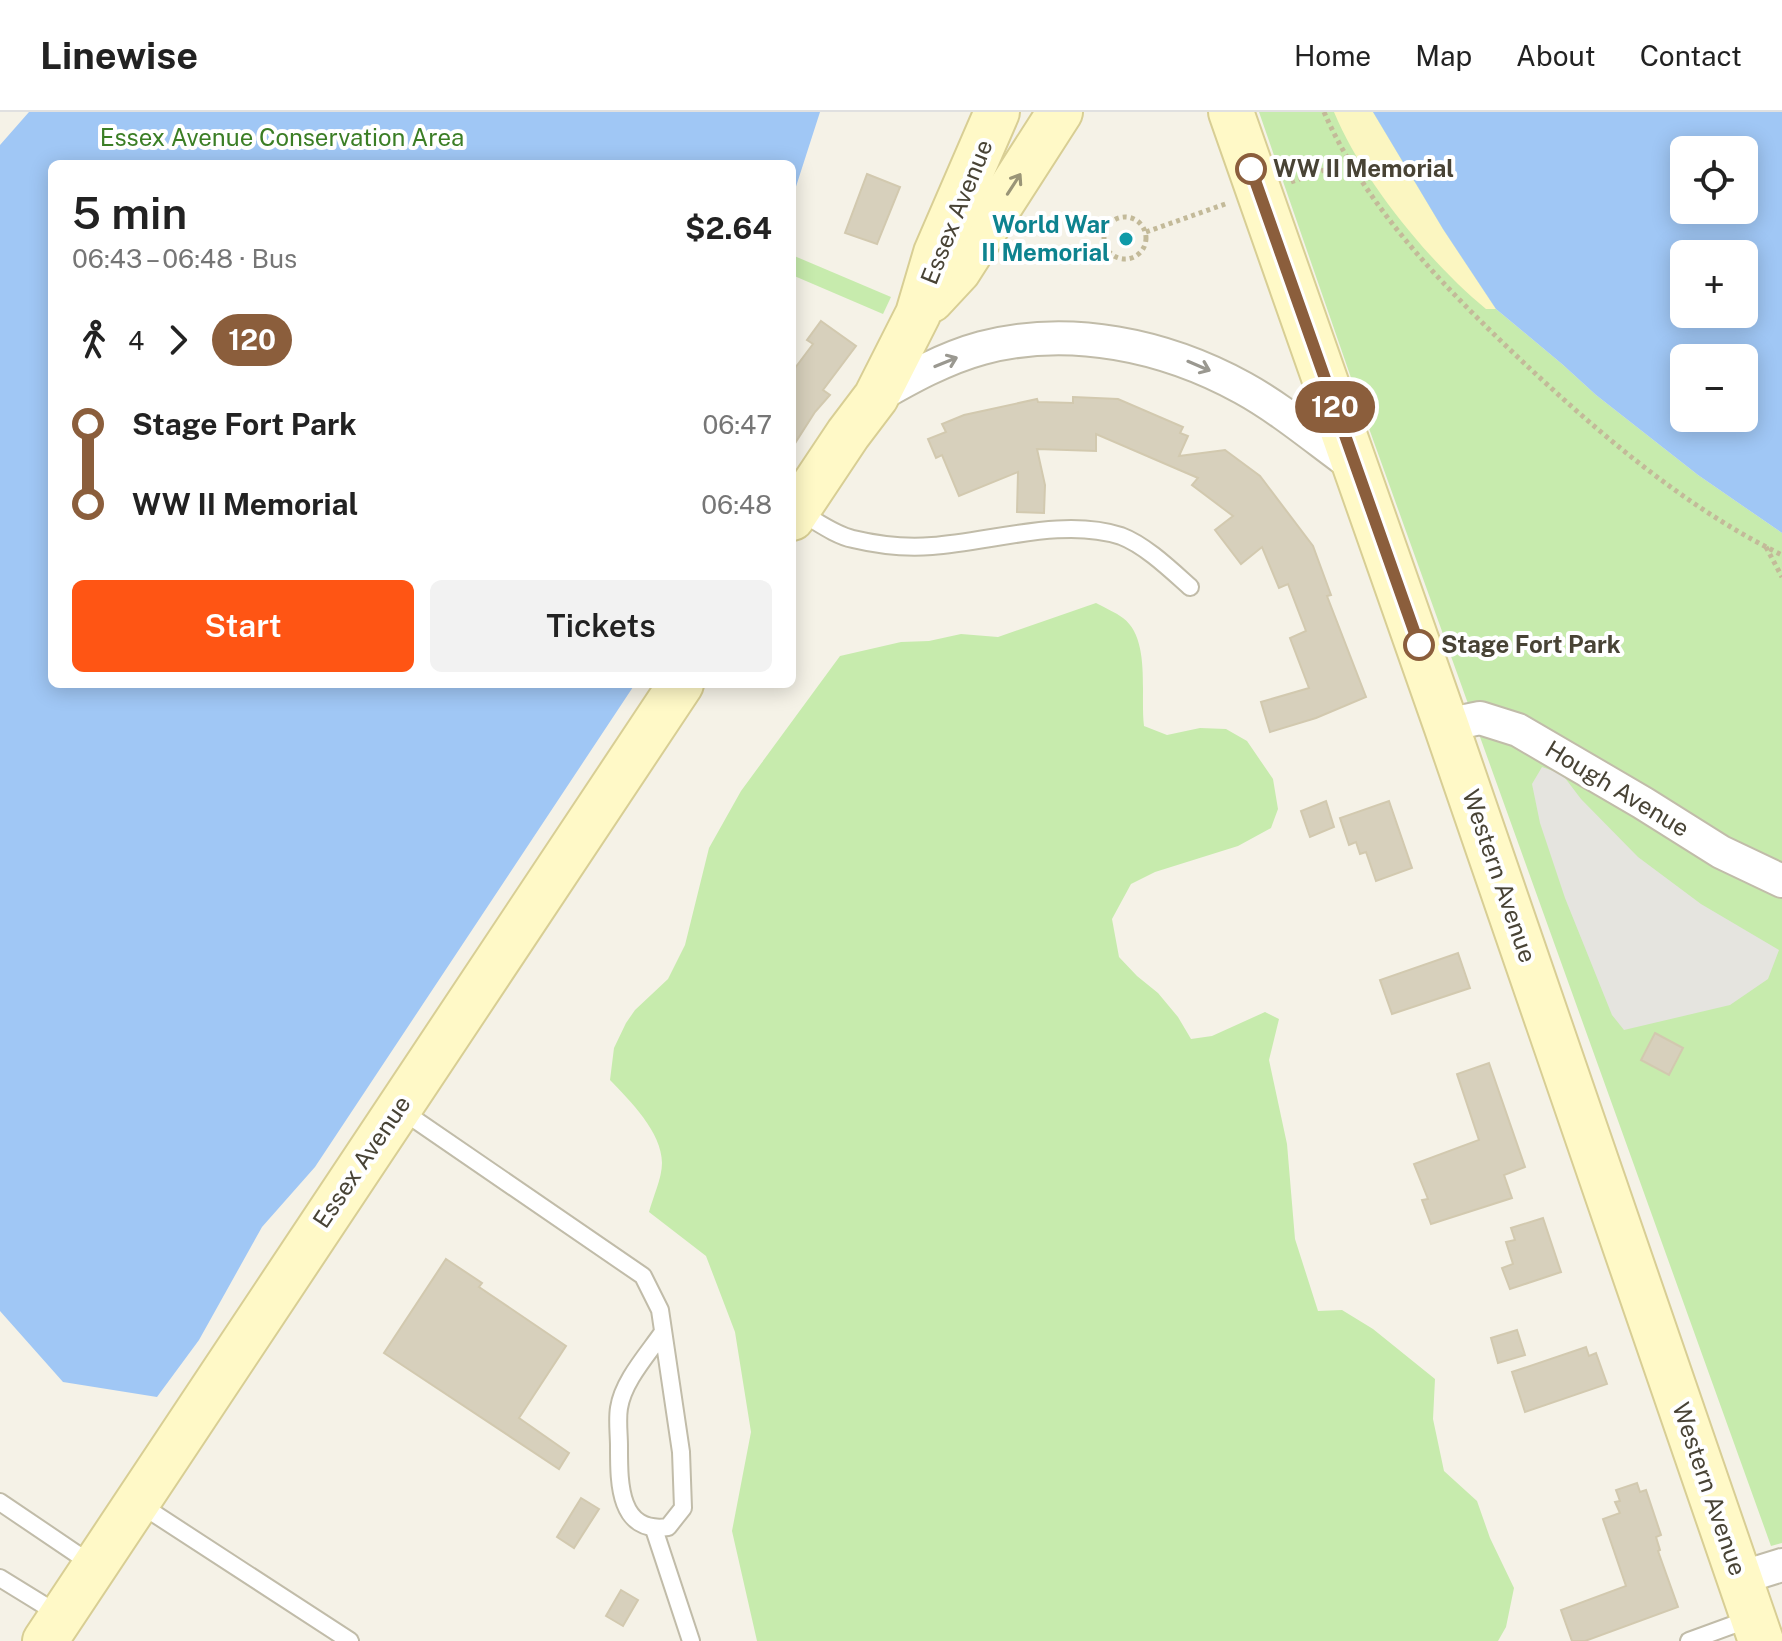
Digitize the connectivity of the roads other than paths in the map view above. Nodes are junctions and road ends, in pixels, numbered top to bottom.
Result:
1 (997, 112) edge
2 (1060, 112) edge
3 (1231, 112) edge
4 (918, 314) junction
5 (876, 397) junction
6 (1358, 469) junction
7 (796, 511) edge
8 (796, 515) edge
9 (1190, 587) dead end
10 (678, 688) edge
11 (1446, 725) junction
12 (1782, 881) edge
13 (398, 1108) junction
14 (663, 1332) junction
15 (0, 1502) edge
16 (137, 1502) junction
17 (654, 1529) junction
18 (1782, 1565) edge
19 (94, 1566) junction
20 (0, 1578) edge
21 (1751, 1612) edge
22 (53, 1628) edge
23 (350, 1641) edge
24 (691, 1641) edge
25 (1689, 1641) edge

1 - 4 street, Essex Avenue
4 -> 2 street, Essex Avenue
3 - 6 street, Western Avenue
4 - 5 street, Essex Avenue
5 -> 6 street
5 - 7 street, Essex Avenue
6 - 11 street, Western Avenue
8 - 9 lane
10 - 13 street, Essex Avenue
11 - 12 street, Hough Avenue
11 - 21 street, Western Avenue
13 - 14 lane
13 - 16 street, Essex Avenue
14 - 17 lane
14 - 17 lane
15 - 19 lane
16 - 19 street, Essex Avenue
16 - 23 lane
17 - 24 lane
18 - 21 street
19 - 22 street, Essex Avenue
20 - 22 lane
21 - 25 lane

